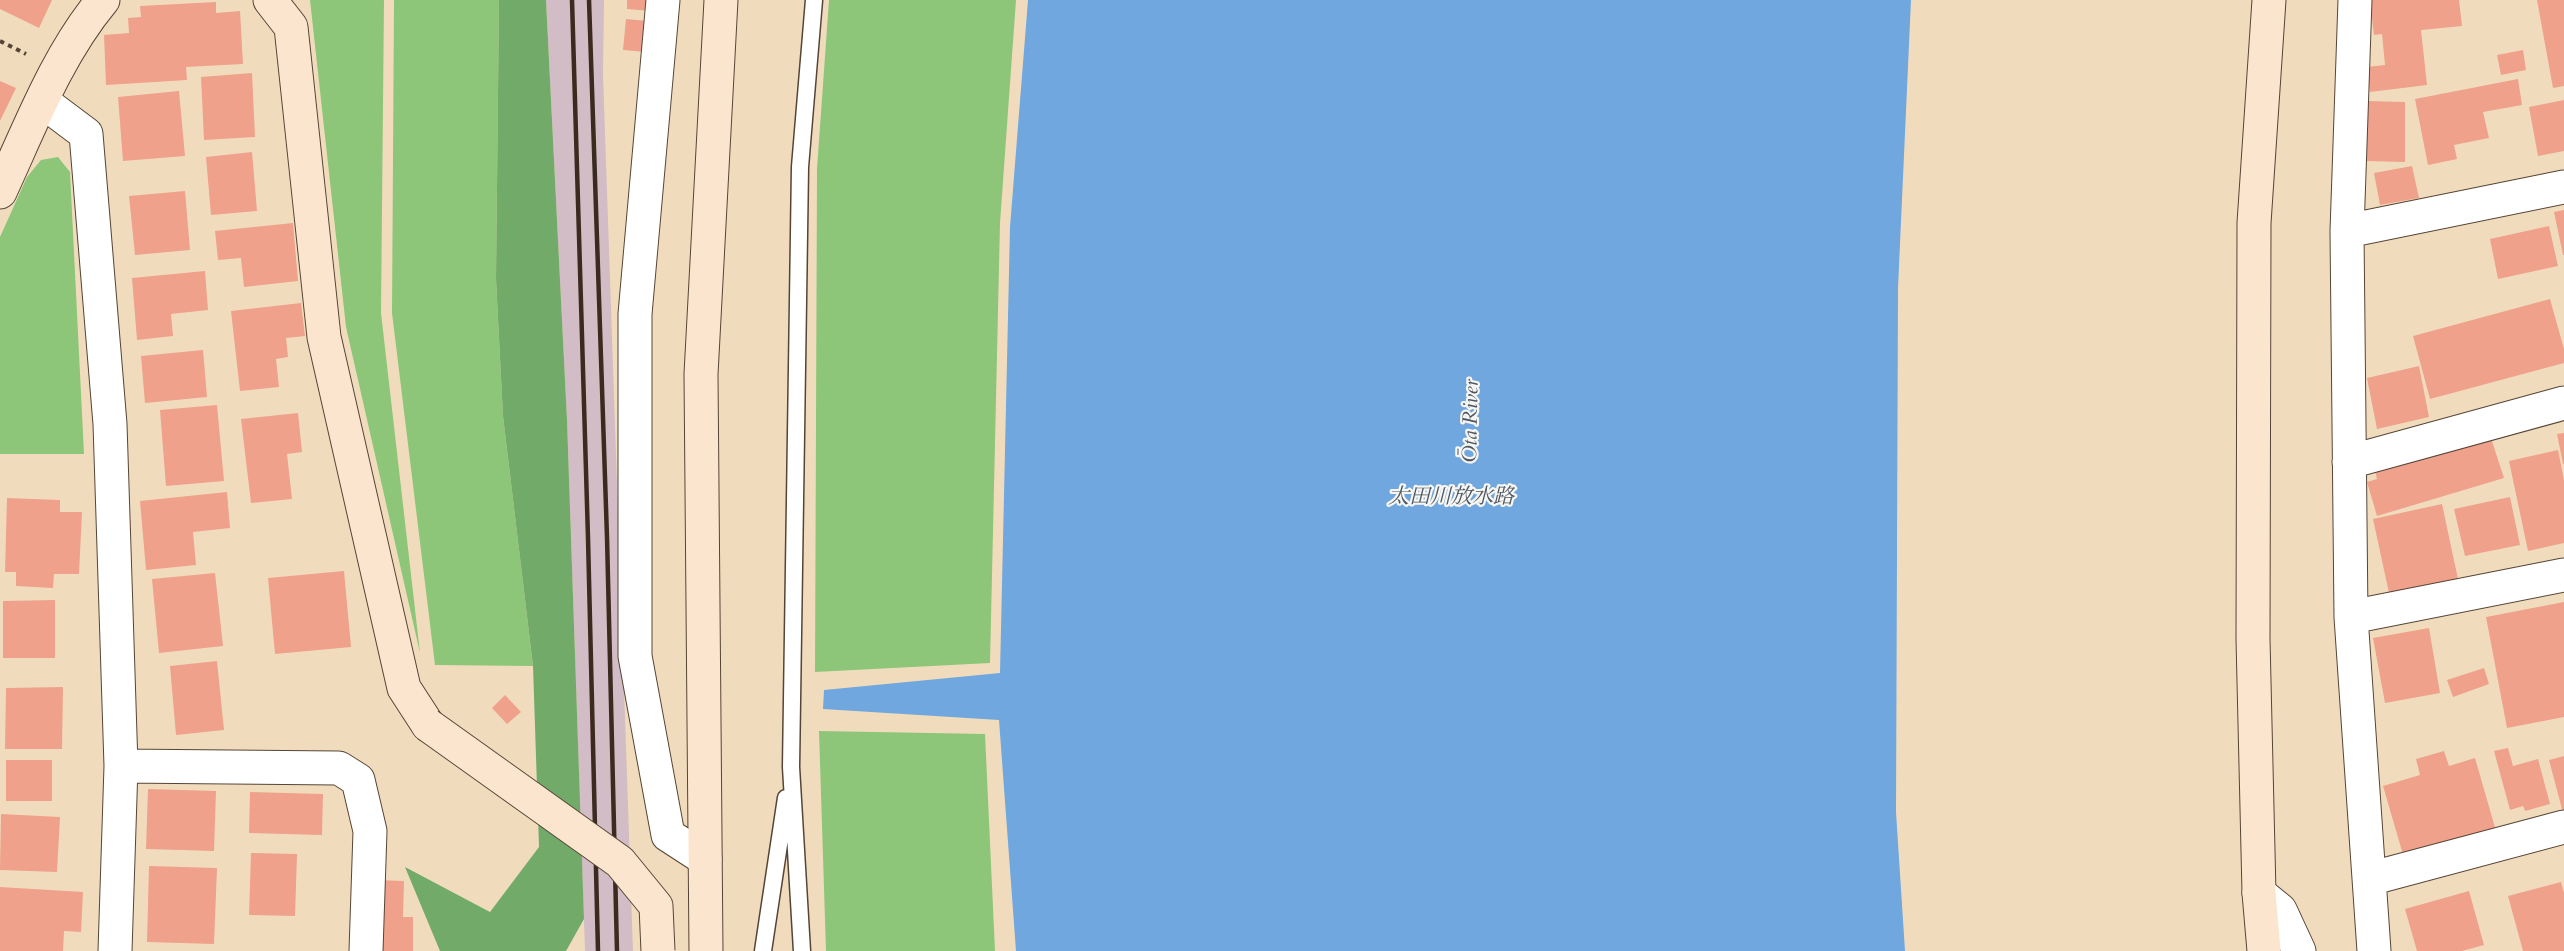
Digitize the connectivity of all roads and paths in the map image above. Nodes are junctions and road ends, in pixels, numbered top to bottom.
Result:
1 (103, 0) edge
2 (663, 0) edge
3 (720, 0) edge
4 (814, 0) edge
5 (2270, 0) edge
6 (2355, 0) edge
7 (272, 1) edge
8 (42, 101) junction
9 (2564, 187) edge
10 (0, 192) edge
11 (2347, 231) junction
12 (2564, 403) edge
13 (2349, 462) junction
14 (2564, 575) edge
15 (2351, 616) junction
16 (121, 766) junction
17 (791, 767) junction
18 (2564, 827) edge
19 (705, 859) junction
20 (2369, 879) junction
21 (2259, 893) junction
22 (115, 951) edge
23 (366, 951) edge
24 (658, 951) edge
25 (706, 951) edge
26 (763, 951) edge
27 (802, 951) edge
28 (2264, 951) edge
29 (2299, 951) edge
30 (2374, 951) edge

1 - 8 street
2 - 19 street
3 - 19 street
4 - 17 lane
5 - 21 street
6 - 11 street
7 - 24 street, bridge
8 - 10 street
8 - 16 street
9 - 11 street
11 - 13 street
12 - 13 street
13 - 15 street
14 - 15 street
15 - 20 street
16 - 22 street
16 - 23 street
17 - 26 lane
17 - 27 lane
18 - 20 street
19 - 25 street
20 - 30 street
21 - 28 street
21 - 29 street

